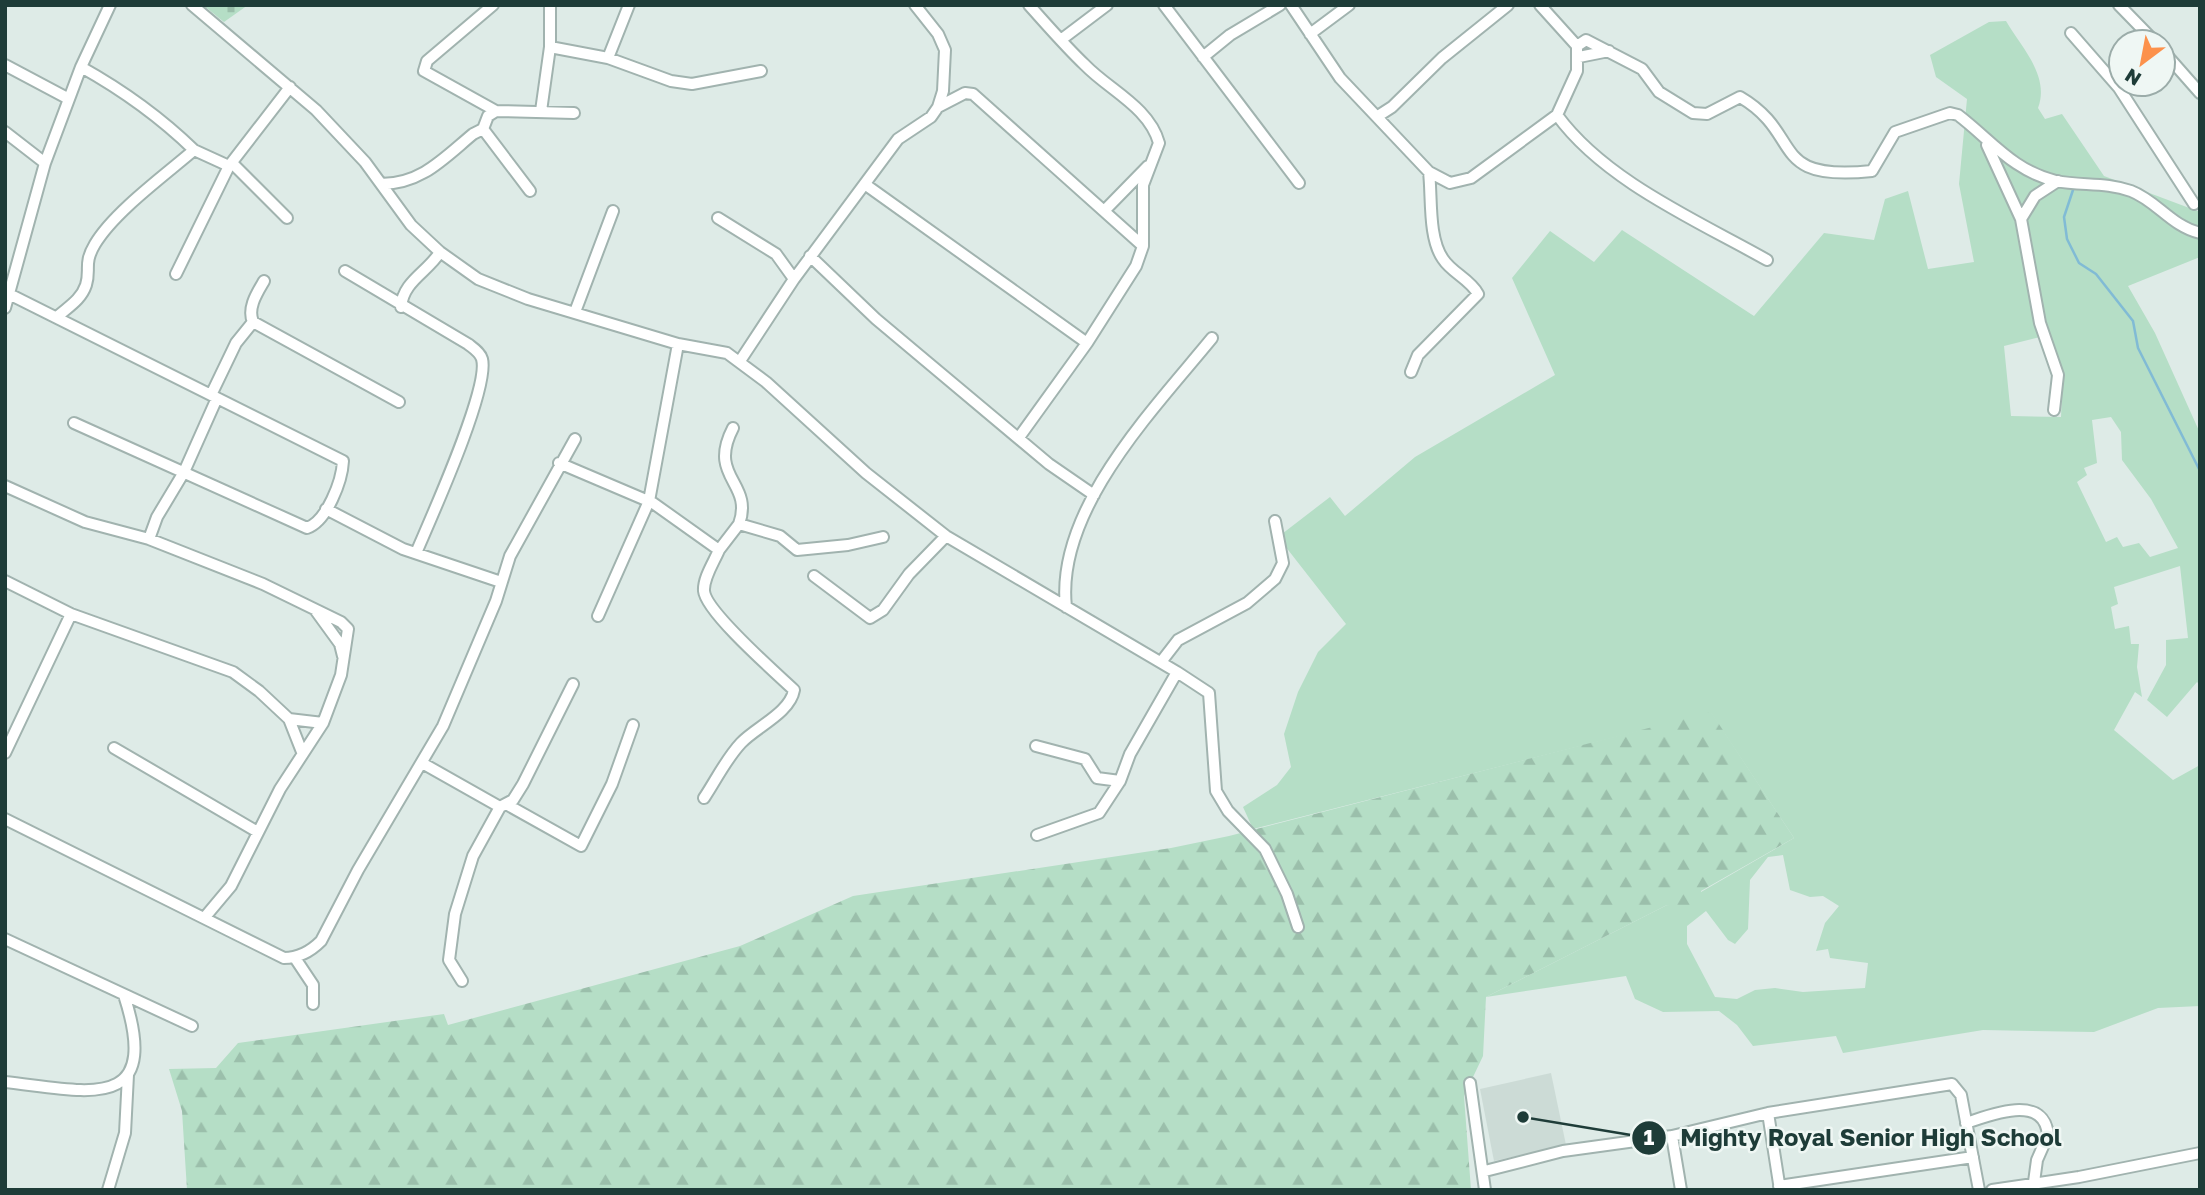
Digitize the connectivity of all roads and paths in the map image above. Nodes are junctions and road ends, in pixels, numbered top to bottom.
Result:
1 (110, 5) edge
2 (192, 5) edge
3 (493, 5) edge
4 (550, 5) edge
5 (629, 5) edge
6 (915, 5) edge
7 (1030, 5) edge
8 (1107, 5) edge
9 (1164, 5) edge
10 (1280, 5) edge
11 (1291, 5) edge
12 (1349, 5) edge
13 (1508, 5) edge
14 (1539, 5) edge
15 (2119, 5) edge
16 (2141, 28) edge
17 (2071, 33) dead end
18 (1310, 34) junction
19 (1062, 39) junction
20 (551, 47) junction
21 (1578, 52) junction
22 (1203, 57) junction
23 (608, 58) junction
24 (5, 65) edge
25 (81, 67) junction
26 (2177, 67) edge
27 (761, 71) dead end
28 (2107, 71) edge
29 (290, 87) junction
30 (2200, 93) edge
31 (2128, 98) edge
32 (69, 99) junction
33 (938, 107) junction
34 (496, 111) junction
35 (541, 111) junction
36 (574, 113) dead end
37 (1557, 115) junction
38 (1378, 116) junction
39 (484, 129) junction
40 (5, 132) edge
41 (1986, 142) junction
42 (194, 150) junction
43 (45, 163) junction
44 (230, 164) junction
45 (1149, 165) junction
46 (1429, 172) junction
47 (2058, 181) junction
48 (1299, 183) dead end
49 (380, 184) junction
50 (866, 185) junction
51 (530, 191) dead end
52 (2194, 204) dead end
53 (613, 211) dead end
54 (1104, 211) junction
55 (287, 218) dead end
56 (718, 218) dead end
57 (2021, 219) junction
58 (2200, 233) edge
59 (1143, 246) junction
60 (440, 252) junction
61 (1767, 260) dead end
62 (807, 261) junction
63 (785, 262) junction
64 (10, 269) edge
65 (345, 271) dead end
66 (176, 274) dead end
67 (794, 279) junction
68 (264, 281) dead end
69 (9, 295) junction
70 (401, 307) junction
71 (5, 308) edge
72 (575, 312) junction
73 (57, 317) junction
74 (253, 322) junction
75 (1213, 338) dead end
76 (1087, 343) junction
77 (678, 344) junction
78 (740, 361) junction
79 (1411, 372) dead end
80 (214, 396) junction
81 (399, 402) dead end
82 (2054, 411) dead end
83 (74, 423) dead end
84 (733, 428) dead end
85 (1020, 436) junction
86 (575, 439) dead end
87 (559, 463) junction
88 (184, 472) junction
89 (5, 486) edge
90 (1094, 495) junction
91 (649, 501) junction
92 (326, 509) junction
93 (1275, 521) dead end
94 (739, 524) junction
95 (946, 536) junction
96 (883, 537) dead end
97 (149, 539) junction
98 (719, 550) junction
99 (416, 553) junction
100 (814, 576) dead end
101 (5, 581) edge
102 (501, 582) junction
103 (1066, 607) junction
104 (71, 614) junction
105 (598, 616) dead end
106 (1161, 662) junction
107 (1177, 672) junction
108 (573, 684) dead end
109 (289, 719) junction
110 (323, 723) junction
111 (633, 725) dead end
112 (1036, 746) dead end
113 (114, 748) dead end
114 (302, 752) junction
115 (5, 753) edge
116 (422, 763) junction
117 (1119, 781) junction
118 (704, 798) dead end
119 (503, 806) junction
120 (5, 819) edge
121 (256, 831) junction
122 (1037, 835) dead end
123 (205, 917) junction
124 (1298, 927) dead end
125 (6, 941) edge
126 (295, 958) junction
127 (462, 981) dead end
128 (124, 995) junction
129 (313, 1004) dead end
130 (192, 1026) dead end
131 (128, 1075) junction
132 (5, 1082) edge
133 (1470, 1083) dead end
134 (1768, 1113) junction
135 (1966, 1123) junction
136 (1672, 1136) junction
137 (2200, 1153) edge
138 (1973, 1157) junction
139 (1485, 1171) junction
140 (2079, 1177) junction
141 (2034, 1182) junction
142 (1780, 1188) edge
143 (108, 1190) edge
144 (1485, 1190) edge
145 (1681, 1190) edge
146 (1979, 1190) edge
147 (1992, 1190) edge
148 (2081, 1190) edge

1 - 25 street
2 - 29 street
3 - 34 street
4 - 20 street
5 - 23 street
6 - 33 street
7 - 19 street
8 - 19 street
9 - 22 street
10 - 22 street
11 - 18 street
12 - 18 street
13 - 38 street
14 - 21 street
15 - 16 street
17 - 28 street
18 - 38 street
19 - 45 street
20 - 23 street
20 - 35 street
21 - 37 street
21 - 41 street
22 - 48 street
23 - 27 street
24 - 32 street
25 - 32 street
25 - 42 street
26 - 30 street
29 - 44 street
29 - 49 street
31 - 52 street
32 - 43 street
33 - 50 street
33 - 54 street
34 - 35 street
34 - 39 street
35 - 36 street
37 - 46 street
37 - 61 street
38 - 46 street
39 - 49 street
39 - 51 street
40 - 43 street
41 - 47 street
41 - 57 street
42 - 44 street
42 - 73 street
43 - 64 street
44 - 55 street
44 - 66 street
45 - 54 street
45 - 59 street
46 - 79 street
47 - 57 street
47 - 58 street
49 - 60 street
50 - 62 street
50 - 76 street
53 - 72 street
54 - 59 street
56 - 63 street
57 - 82 street
59 - 76 street
60 - 70 street
60 - 72 street
62 - 63 street
62 - 67 street
62 - 85 street
63 - 67 street
64 - 69 street
65 - 70 street
67 - 78 street
68 - 74 street
69 - 71 street
69 - 73 street
70 - 99 street
72 - 77 street
73 - 80 street
74 - 80 street
74 - 81 street
75 - 90 street
76 - 85 street
77 - 78 street
77 - 91 street
78 - 95 street
80 - 88 street
80 - 92 street
83 - 88 street
84 - 94 street
85 - 90 street
86 - 87 street
87 - 91 street
87 - 102 street
88 - 92 street
88 - 97 street
89 - 97 street
90 - 103 street
91 - 98 street
91 - 105 street
92 - 99 street
93 - 106 street
94 - 96 street
94 - 98 street
95 - 100 street
95 - 103 street
97 - 110 street
98 - 118 street
99 - 102 street
101 - 104 street
102 - 116 street
103 - 106 street
104 - 109 street
104 - 115 street
106 - 107 street
107 - 117 street
107 - 124 street
108 - 119 street
109 - 110 street
109 - 114 street
110 - 114 street
111 - 119 street
112 - 117 street
113 - 121 street
114 - 121 street
116 - 119 street
116 - 126 street
117 - 122 street
119 - 127 street
120 - 123 street
121 - 123 street
123 - 126 street
125 - 128 street
126 - 129 street
128 - 130 street
128 - 131 street
131 - 132 street
131 - 143 street
133 - 139 street
134 - 135 street
134 - 136 street
134 - 142 street
135 - 138 street
135 - 141 street
136 - 139 street
136 - 145 street
137 - 140 street
138 - 142 street
138 - 146 street
139 - 144 street
140 - 141 street
140 - 148 street
141 - 147 street

